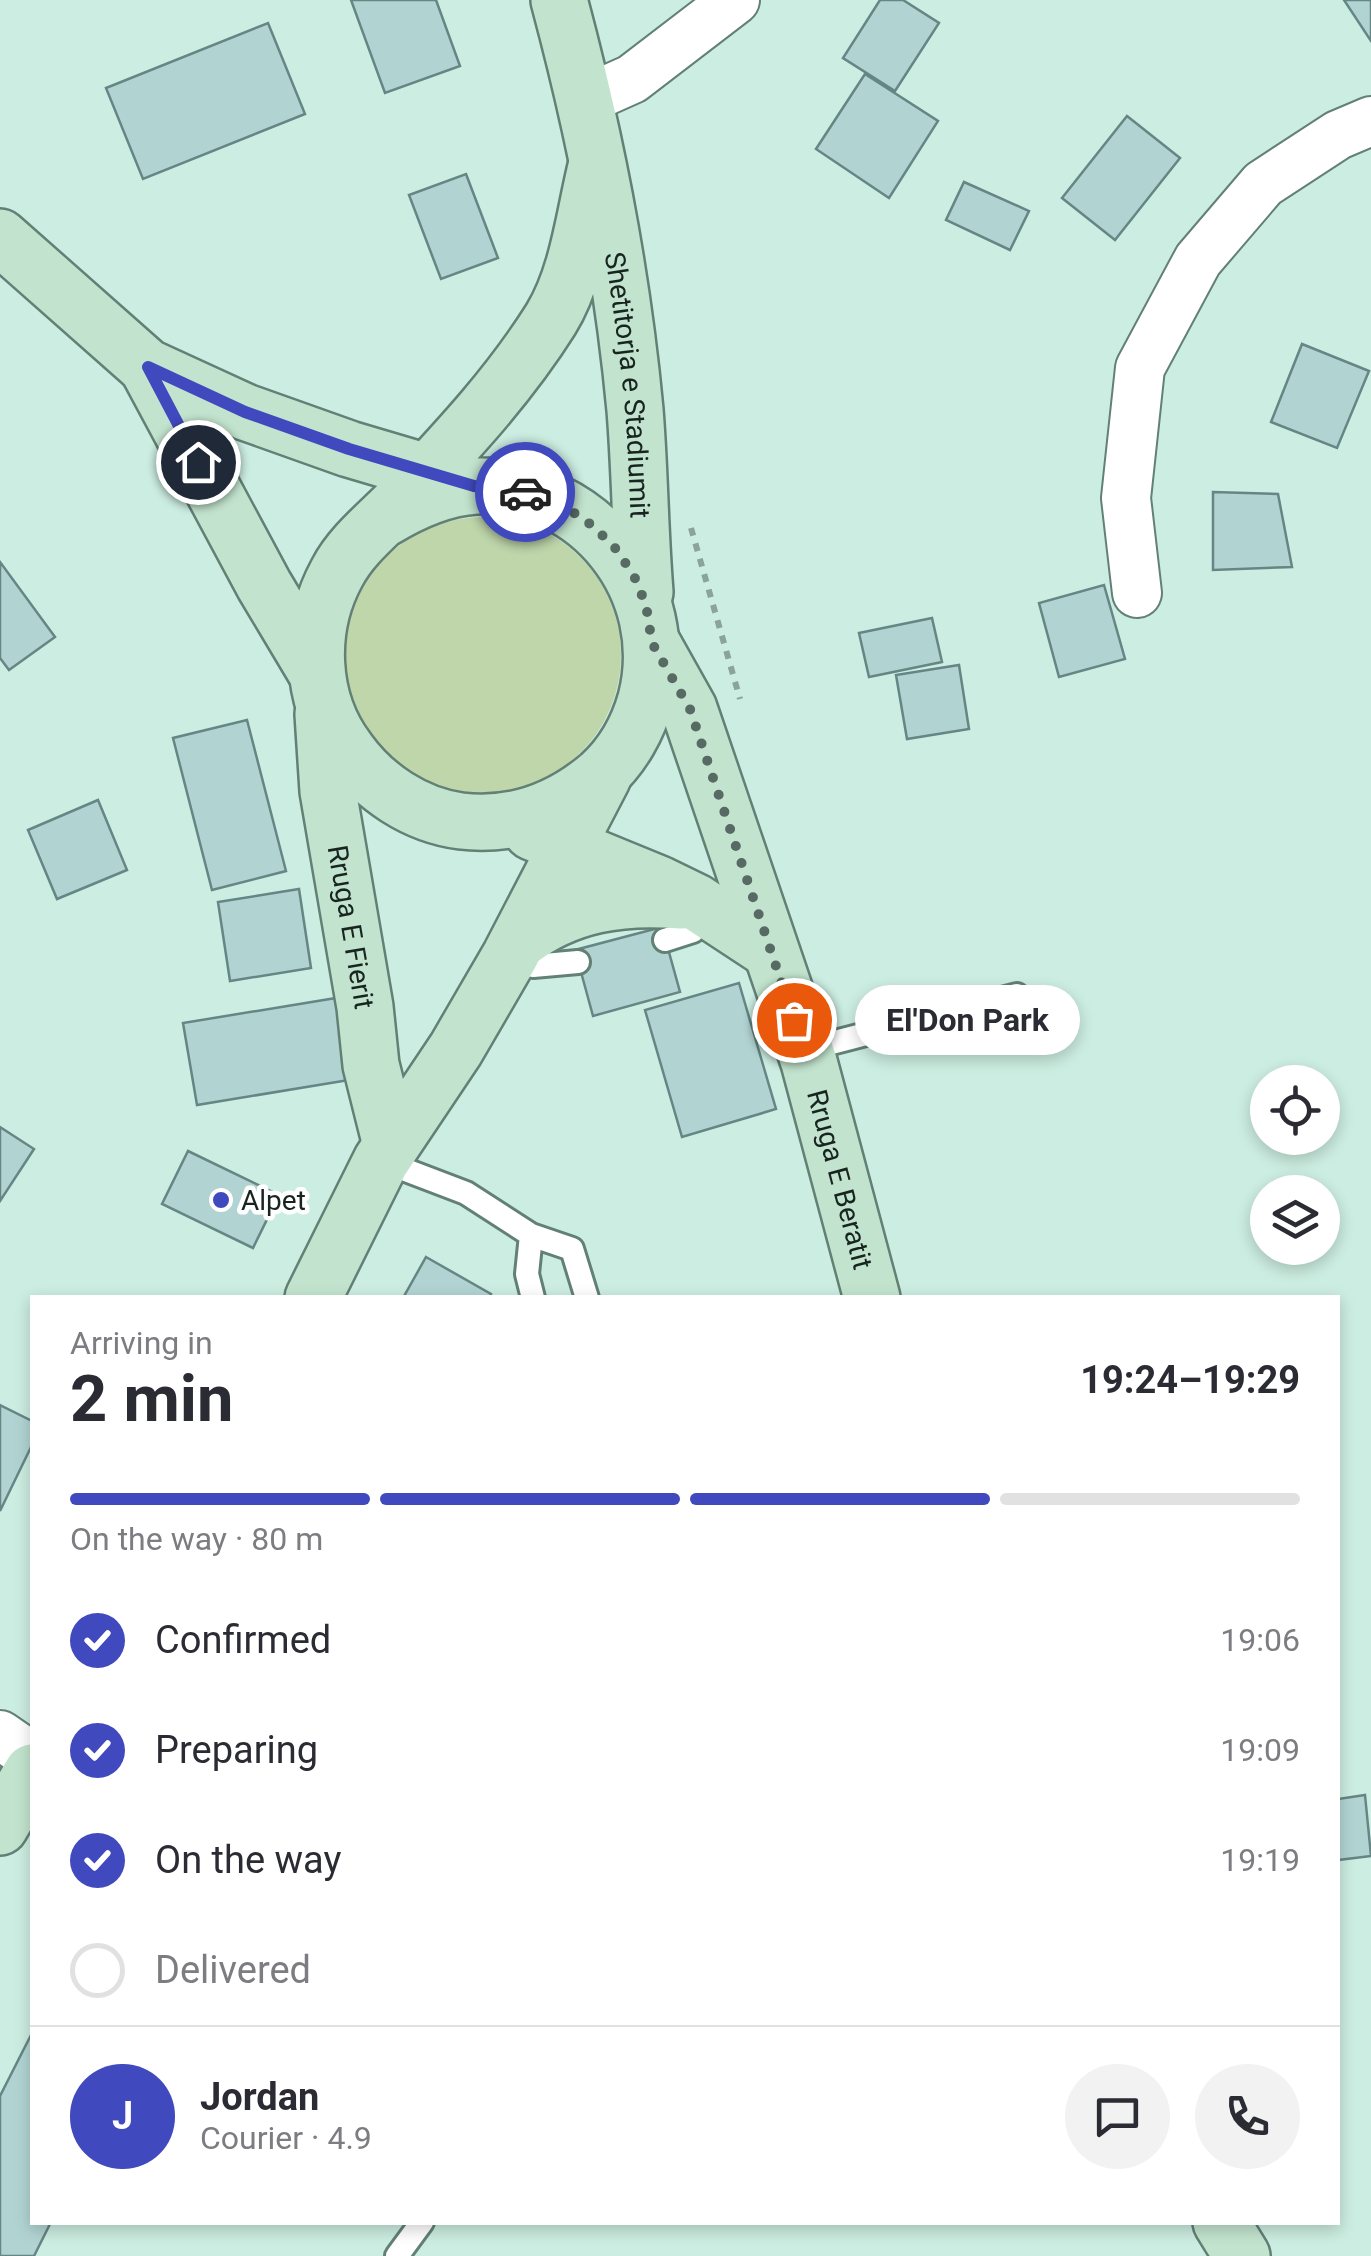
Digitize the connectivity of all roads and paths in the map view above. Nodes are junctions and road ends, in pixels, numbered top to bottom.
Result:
1 (559, 0) edge
2 (735, 0) edge
3 (586, 100) junction
4 (1371, 122) edge
5 (596, 167) junction
6 (0, 237) edge
7 (148, 367) junction
8 (516, 371) junction
9 (318, 437) junction
10 (451, 479) junction
11 (1137, 593) dead end
12 (649, 624) junction
13 (320, 689) junction
14 (607, 770) junction
15 (495, 822) junction
16 (567, 844) junction
17 (689, 917) junction
18 (515, 948) junction
19 (770, 950) junction
20 (578, 962) dead end
21 (1017, 995) dead end
22 (804, 1050) junction
23 (386, 1153) junction
24 (531, 1235) junction
25 (315, 1295) edge
26 (532, 1295) edge
27 (586, 1295) edge
28 (871, 1295) edge
29 (0, 1734) edge
30 (30, 1755) edge
31 (30, 1775) edge
32 (0, 1827) edge
33 (420, 2225) edge
34 (1222, 2225) edge
35 (396, 2256) edge
36 (1242, 2256) edge

1 - 3 main road, Shetitorja e Stadiumit
2 - 3 street
3 - 5 main road, Shetitorja e Stadiumit
4 - 11 street
5 - 8 main road, Shetitorja e Stadiumit
5 - 12 main road, Shetitorja e Stadiumit
6 - 7 main road
7 - 9 main road
7 - 13 main road
8 - 9 main road
8 - 10 main road, Shetitorja e Stadiumit
9 - 10 main road
10 - 12 main road
10 - 13 main road
12 - 14 main road
12 - 19 main road, Rruga E Beratit
13 - 15 main road
13 - 23 main road, Rruga E Fierit
14 - 15 main road
14 - 16 main road
15 - 16 main road
16 - 17 main road
16 - 18 main road
17 - 18 main road
17 - 19 main road
18 - 20 lane
18 - 23 main road
19 - 22 main road, Rruga E Beratit
21 - 22 lane
22 - 28 main road, Rruga E Beratit
23 - 24 lane
23 - 25 main road
24 - 26 lane
24 - 27 lane
29 - 30 street
31 - 32 main road
33 - 35 lane
34 - 36 main road

